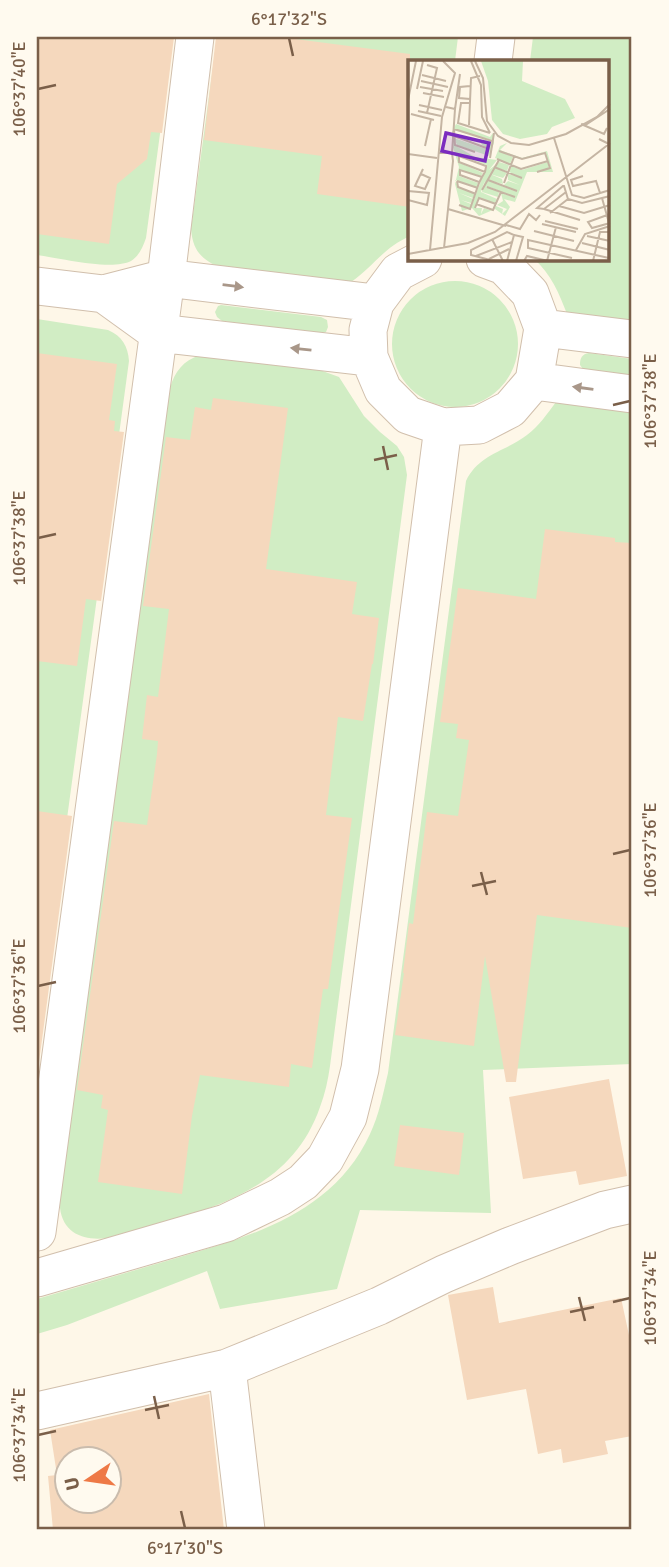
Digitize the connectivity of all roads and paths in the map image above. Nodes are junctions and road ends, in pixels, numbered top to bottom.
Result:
1 (195, 37) edge
2 (496, 37) edge
3 (493, 60) edge
4 (419, 261) edge
5 (490, 261) edge
6 (166, 278) junction
7 (37, 286) edge
8 (104, 294) junction
9 (375, 303) junction
10 (542, 328) junction
11 (158, 333) junction
12 (632, 338) edge
13 (369, 357) junction
14 (534, 381) junction
15 (632, 394) edge
16 (443, 427) junction
17 (632, 1204) edge
18 (37, 1232) edge
19 (37, 1278) edge
20 (227, 1368) junction
21 (37, 1411) edge
22 (246, 1530) edge

1 - 6 street
2 - 3 street
4 - 9 street
5 - 10 street
6 - 8 street
6 -> 9 street
6 - 11 street
7 - 8 street
8 - 11 street
9 - 13 street
10 - 12 street
10 - 14 street
13 -> 11 street
11 - 18 street
13 - 16 street
15 -> 14 street
14 - 16 street
16 - 19 street
17 - 20 street
20 - 21 street
20 - 22 street

